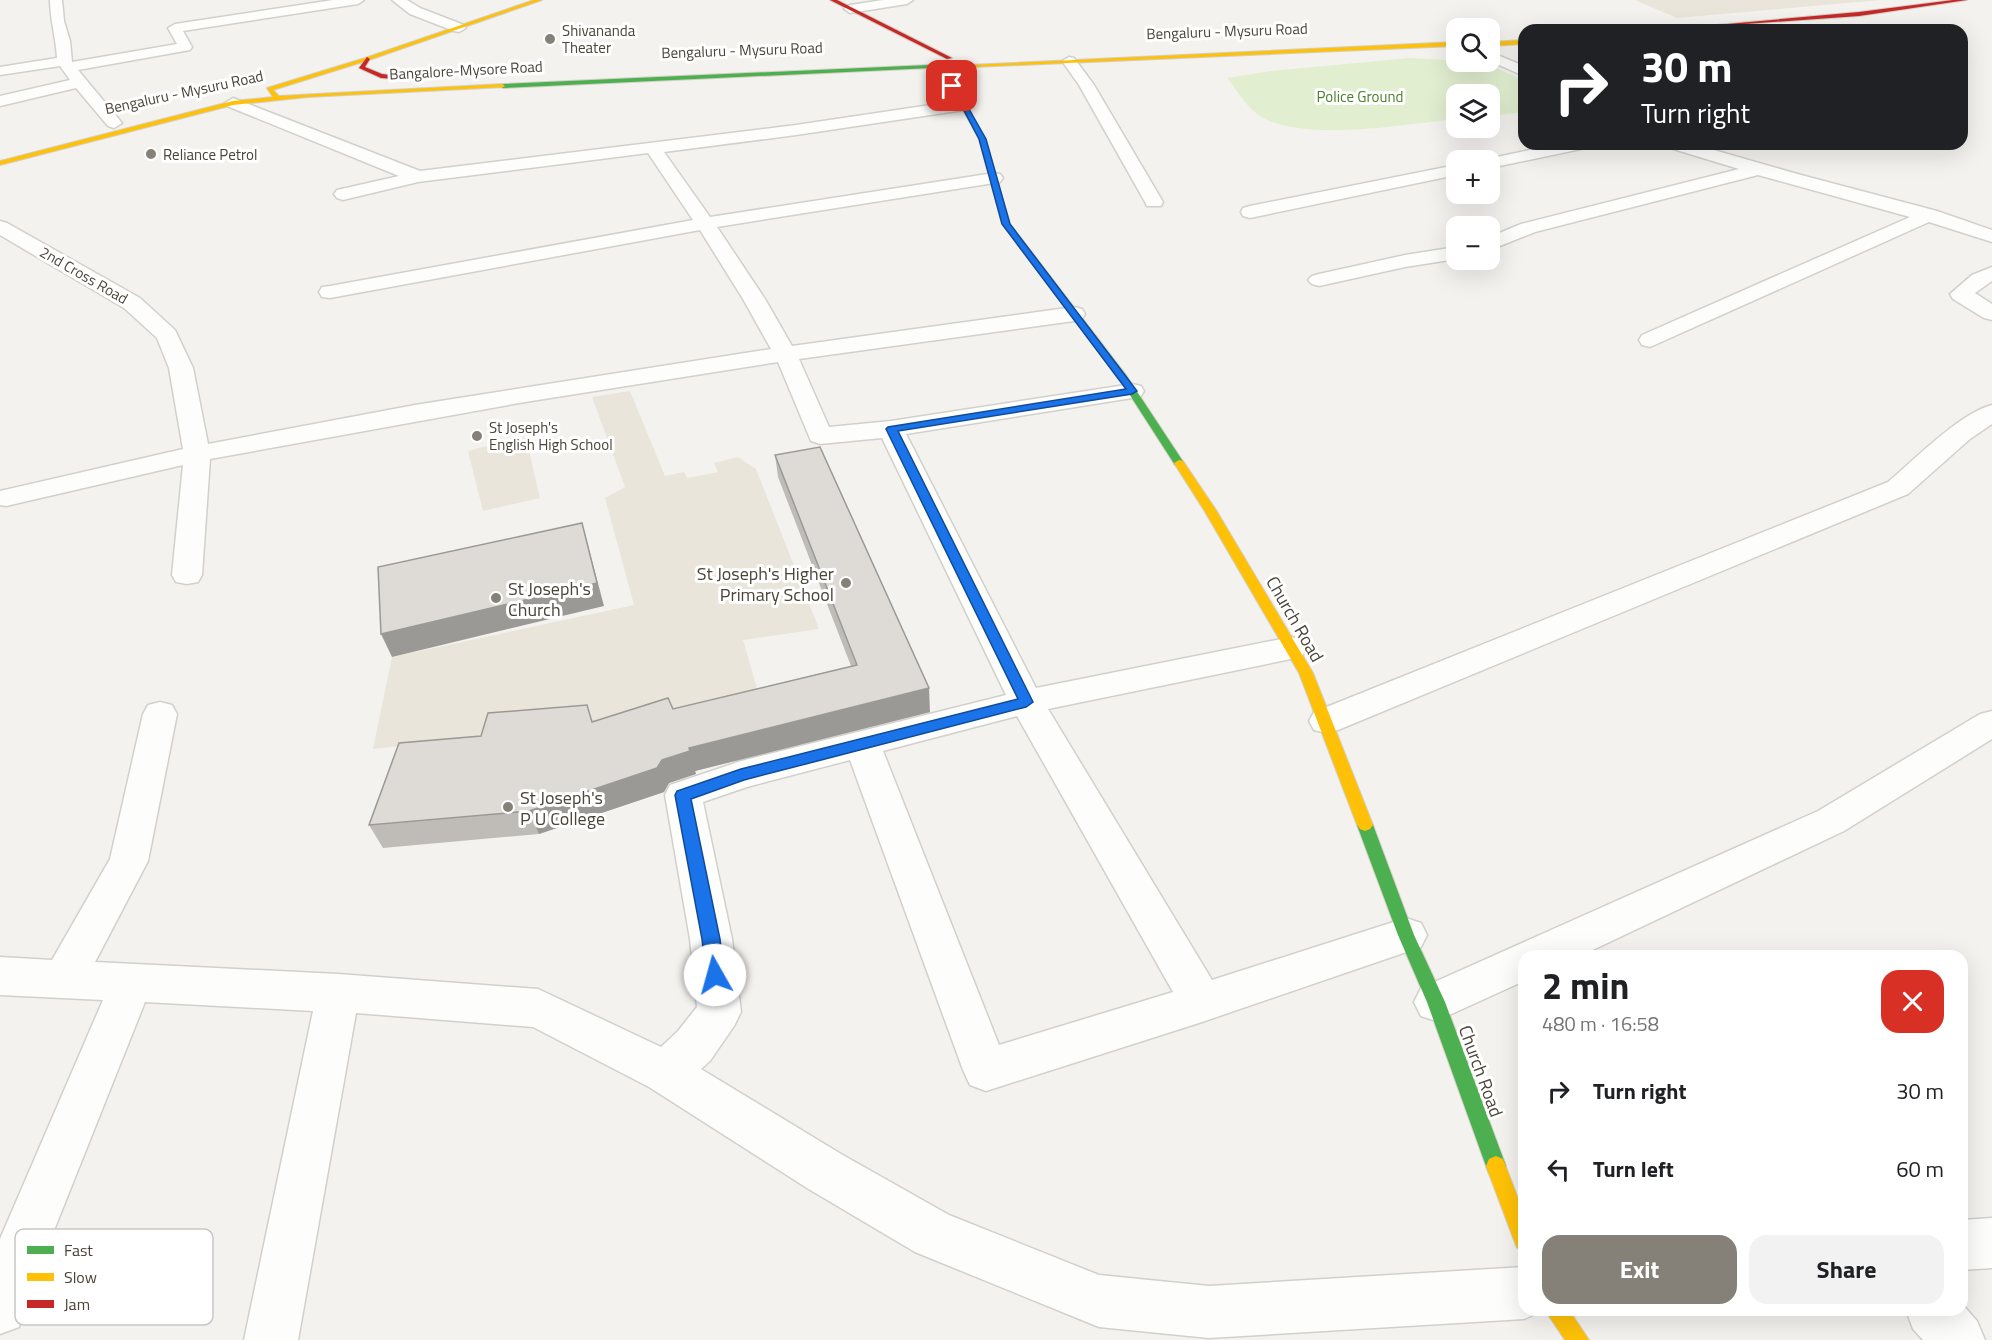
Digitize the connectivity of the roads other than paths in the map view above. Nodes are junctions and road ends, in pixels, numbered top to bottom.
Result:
1 (56, 0) edge
2 (358, 0) edge
3 (398, 0) edge
4 (539, 0) edge
5 (833, 0) edge
6 (907, 0) edge
7 (1968, 3) edge
8 (850, 9) junction
9 (1736, 24) edge
10 (1800, 24) edge
11 (459, 28) junction
12 (1518, 36) edge
13 (1500, 37) edge
14 (1446, 40) edge
15 (1518, 42) edge
16 (1500, 43) edge
17 (1416, 44) junction
18 (1446, 44) edge
19 (1133, 55) junction
20 (367, 59) junction
21 (1069, 61) junction
22 (1500, 61) edge
23 (945, 62) junction
24 (66, 64) junction
25 (1518, 69) edge
26 (0, 71) edge
27 (422, 79) junction
28 (79, 82) junction
29 (273, 94) junction
30 (235, 99) junction
31 (0, 101) edge
32 (964, 105) junction
33 (114, 123) junction
34 (652, 147) junction
35 (1552, 150) edge
36 (1696, 150) edge
37 (0, 153) edge
38 (1500, 161) edge
39 (0, 163) edge
40 (1758, 169) junction
41 (1446, 172) edge
42 (418, 177) junction
43 (993, 178) junction
44 (343, 194) dead end
45 (1154, 202) dead end
46 (1250, 212) dead end
47 (1930, 215) junction
48 (706, 222) junction
49 (0, 227) edge
50 (1992, 236) edge
51 (1500, 240) edge
52 (1446, 254) edge
53 (1992, 273) edge
54 (1319, 280) dead end
55 (330, 292) dead end
56 (1992, 313) edge
57 (1074, 314) junction
58 (1650, 340) dead end
59 (785, 354) junction
60 (1132, 391) junction
61 (1992, 413) edge
62 (891, 429) junction
63 (197, 454) junction
64 (6, 498) dead end
65 (187, 575) dead end
66 (1291, 648) junction
67 (1026, 702) junction
68 (160, 714) dead end
69 (1326, 721) junction
70 (1992, 723) edge
71 (862, 744) junction
72 (1406, 935) junction
73 (1550, 950) edge
74 (1518, 964) edge
75 (0, 976) edge
76 (64, 978) junction
77 (132, 982) junction
78 (338, 993) junction
79 (1436, 1002) junction
80 (1202, 1003) junction
81 (665, 1072) junction
82 (1518, 1225) edge
83 (29, 1229) edge
84 (1992, 1243) edge
85 (1968, 1245) edge
86 (15, 1264) edge
87 (1518, 1293) edge
88 (0, 1308) edge
89 (1560, 1316) edge
90 (1937, 1316) edge
91 (271, 1340) edge
92 (1578, 1340) edge
93 (1958, 1340) edge

1 - 24 street
2 - 24 street
3 - 11 street
4 - 11 main road
5 - 8 main road
6 - 8 street
7 - 9 main road
7 - 10 main road
8 - 23 main road
11 - 20 main road
12 - 13 main road
14 - 17 main road, Bengaluru - Mysuru Road
15 - 16 main road
17 - 18 main road, Bengaluru - Mysuru Road
17 - 19 main road, Bengaluru - Mysuru Road
19 - 21 main road, Bengaluru - Mysuru Road
19 - 23 main road, Bengaluru - Mysuru Road
20 - 27 main road
20 - 29 main road
21 - 23 main road, Bengaluru - Mysuru Road
21 - 45 street
22 - 25 street
23 - 27 main road, Bengaluru - Mysuru Road
23 - 29 main road, Bangalore-Mysore Road
23 - 32 main road, Church Road
24 - 26 street
24 - 28 street
27 - 29 main road, Bengaluru - Mysuru Road
28 - 31 street
28 - 33 street
29 - 30 main road, Bengaluru - Mysuru Road
30 - 33 main road, Bengaluru - Mysuru Road
30 - 39 main road
30 - 42 street
32 - 34 street
32 - 43 main road, Church Road
33 - 37 main road, Bengaluru - Mysuru Road
34 - 42 street
34 - 48 street
35 - 38 street
36 - 40 street
40 - 47 street
40 - 51 street
41 - 46 street
42 - 44 street
43 - 48 street
43 - 57 main road, Church Road
47 - 50 street
47 - 58 street
48 - 55 street
48 - 59 street
49 - 63 street, 2nd Cross Road
52 - 54 street
53 - 56 street
57 - 59 street
57 - 60 main road, Church Road
59 - 62 street
59 - 63 street
60 - 62 street
60 - 66 main road, Church Road
61 - 69 street
62 - 67 street
63 - 64 street
63 - 65 street, 2nd Cross Road
66 - 67 street
66 - 69 main road, Church Road
67 - 71 street
67 - 80 street
68 - 76 street
69 - 72 main road, Church Road
70 - 73 street
71 - 80 street
71 - 81 street
72 - 79 main road, Church Road
72 - 80 street
74 - 79 street
75 - 76 street
76 - 77 street
77 - 78 street
77 - 83 street
78 - 81 street
78 - 91 street
79 - 82 main road, Church Road
81 - 87 street
84 - 85 street
86 - 88 street
89 - 92 main road
90 - 93 street

